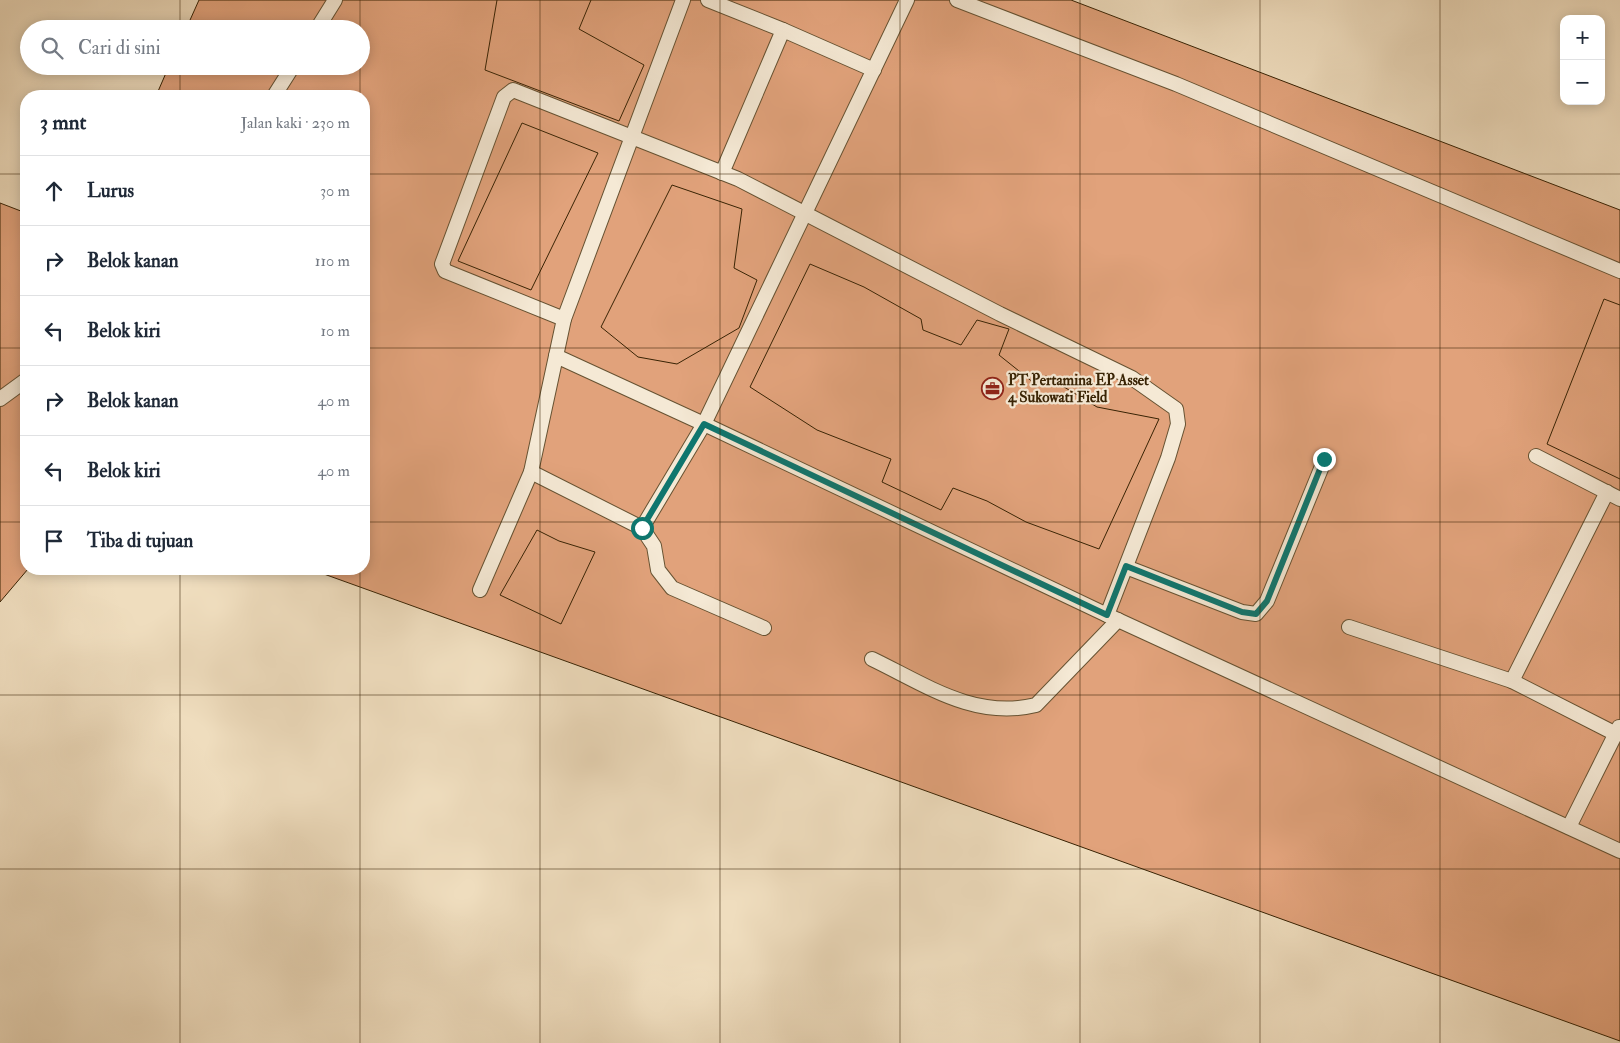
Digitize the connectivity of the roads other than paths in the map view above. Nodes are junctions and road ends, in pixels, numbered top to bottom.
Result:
1 (335, 0) edge
2 (683, 0) edge
3 (708, 0) edge
4 (907, 0) edge
5 (957, 0) edge
6 (323, 20) edge
7 (783, 30) junction
8 (874, 70) junction
9 (287, 75) edge
10 (278, 90) edge
11 (631, 137) junction
12 (722, 173) junction
13 (806, 215) junction
14 (1620, 271) edge
15 (564, 319) junction
16 (556, 356) junction
17 (20, 384) edge
18 (0, 399) edge
19 (704, 424) junction
20 (1536, 456) dead end
21 (1324, 459) dead end
22 (531, 472) junction
23 (1607, 492) junction
24 (1620, 499) edge
25 (642, 528) junction
26 (1126, 566) junction
27 (480, 590) dead end
28 (1113, 618) junction
29 (1349, 627) dead end
30 (764, 628) dead end
31 (872, 659) dead end
32 (1512, 681) junction
33 (1618, 730) edge
34 (1569, 827) junction
35 (1620, 850) edge

1 - 6 lane
2 - 11 lane
3 - 7 lane
4 - 8 lane
5 - 14 lane
7 - 8 lane
7 - 12 lane
8 - 13 lane
9 - 10 lane
11 - 12 lane
11 - 15 lane
11 - 15 lane
12 - 13 lane
13 - 19 lane
13 - 26 lane
15 - 16 lane
16 - 19 lane
16 - 22 lane
17 - 18 lane
19 - 25 lane
19 - 28 lane
20 - 23 lane
21 - 26 lane
22 - 25 lane
22 - 27 lane
23 - 24 lane
23 - 32 lane
25 - 30 lane
26 - 28 lane
28 - 31 lane
28 - 34 lane
29 - 32 lane
32 - 33 lane
33 - 34 lane
34 - 35 lane

